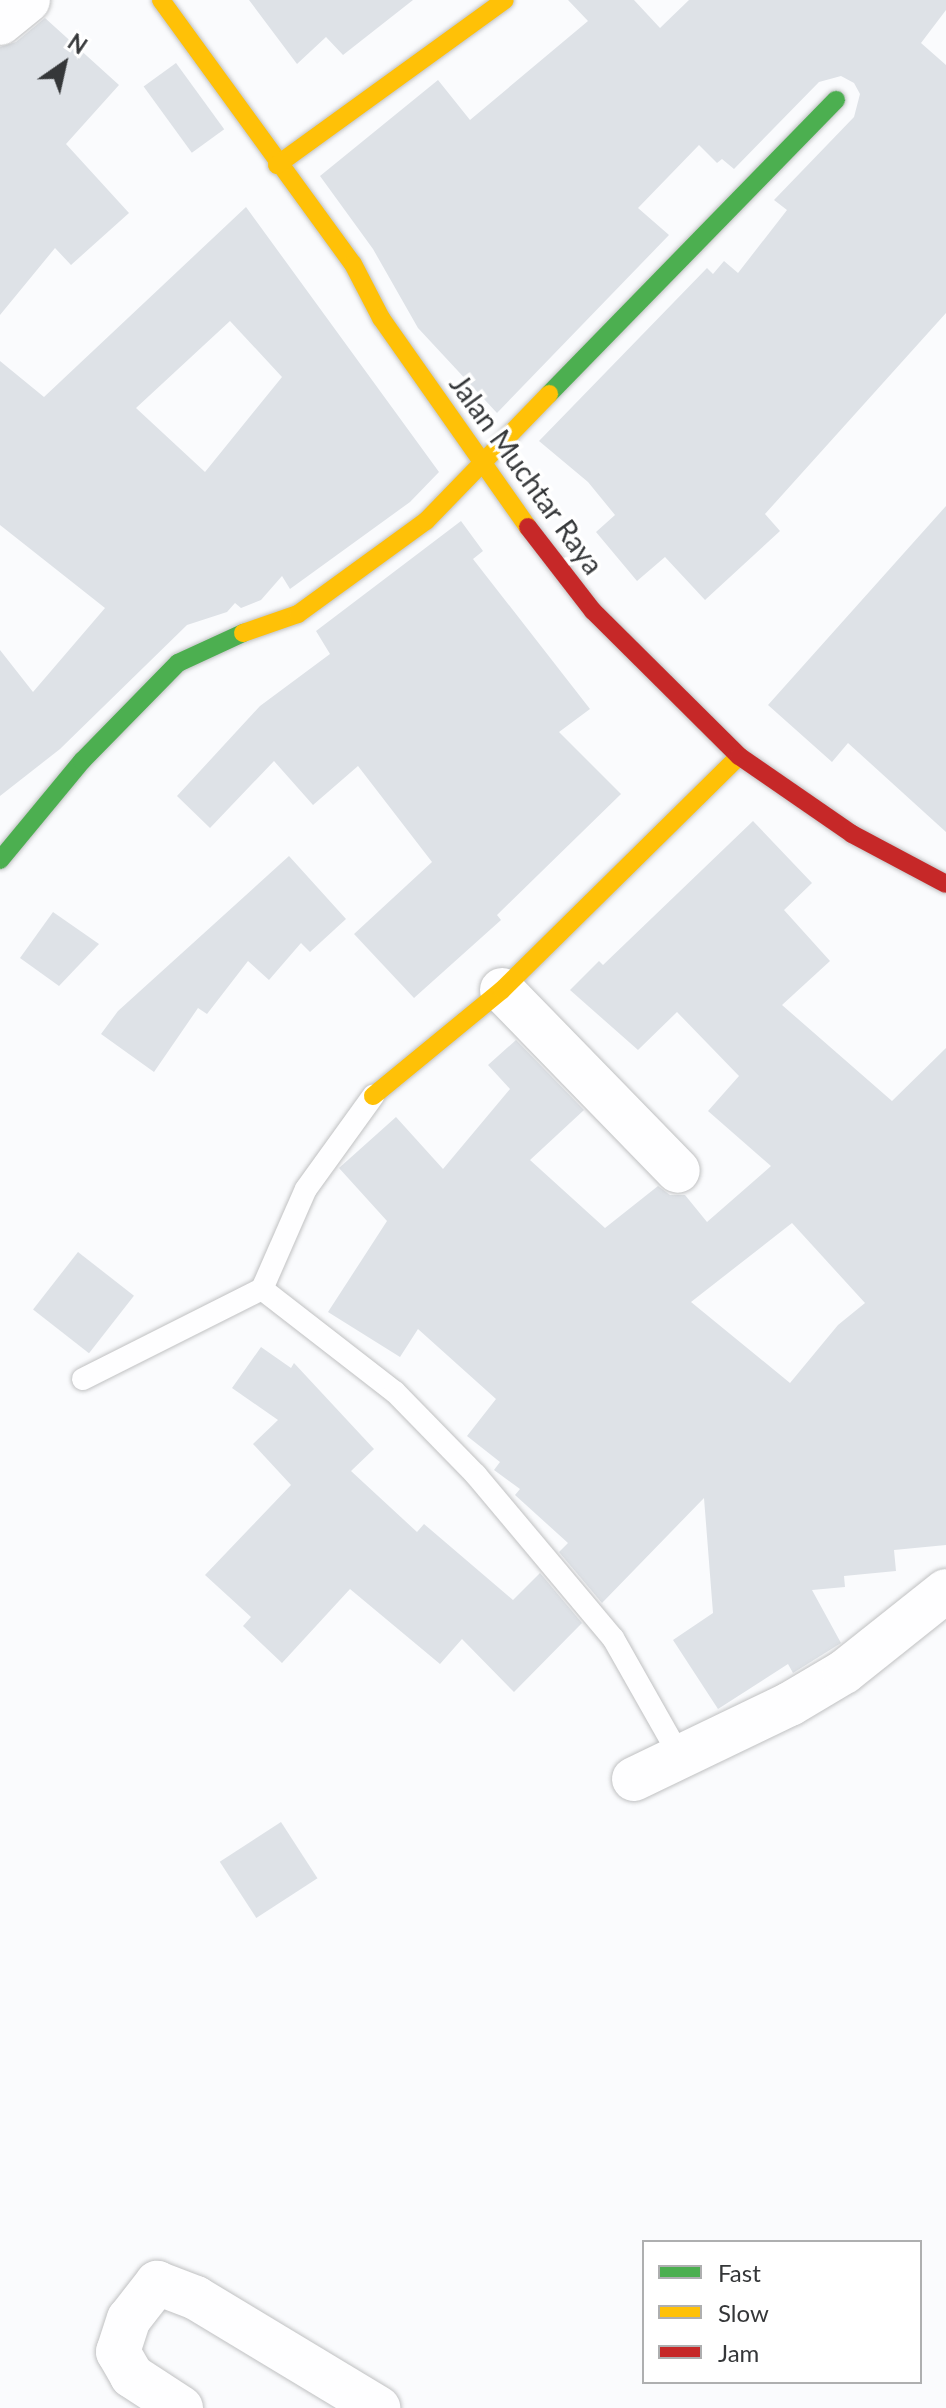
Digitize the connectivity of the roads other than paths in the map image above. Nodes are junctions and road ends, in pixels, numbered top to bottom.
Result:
1 (28, 0) edge
2 (161, 0) edge
3 (505, 0) edge
4 (0, 23) edge
5 (836, 100) dead end
6 (277, 165) junction
7 (481, 464) junction
8 (744, 759) junction
9 (0, 860) edge
10 (946, 884) edge
11 (502, 990) junction
12 (373, 1096) joint
13 (678, 1171) dead end
14 (262, 1289) junction
15 (83, 1379) dead end
16 (946, 1591) edge
17 (681, 1758) junction
18 (634, 1779) dead end
19 (181, 2408) edge
20 (378, 2408) edge

1 - 4 street
2 - 6 main road, Jalan Muchtar Raya
3 - 6 main road
5 - 7 main road
6 - 7 main road, Jalan Muchtar Raya
7 - 8 main road, Jalan Muchtar Raya
7 - 9 main road
8 - 10 main road, Jalan Muchtar Raya
8 - 11 main road
11 - 12 main road
11 - 13 street
12 - 14 lane
14 - 15 lane
14 - 17 lane
16 - 17 street
17 - 18 street
19 - 20 street

